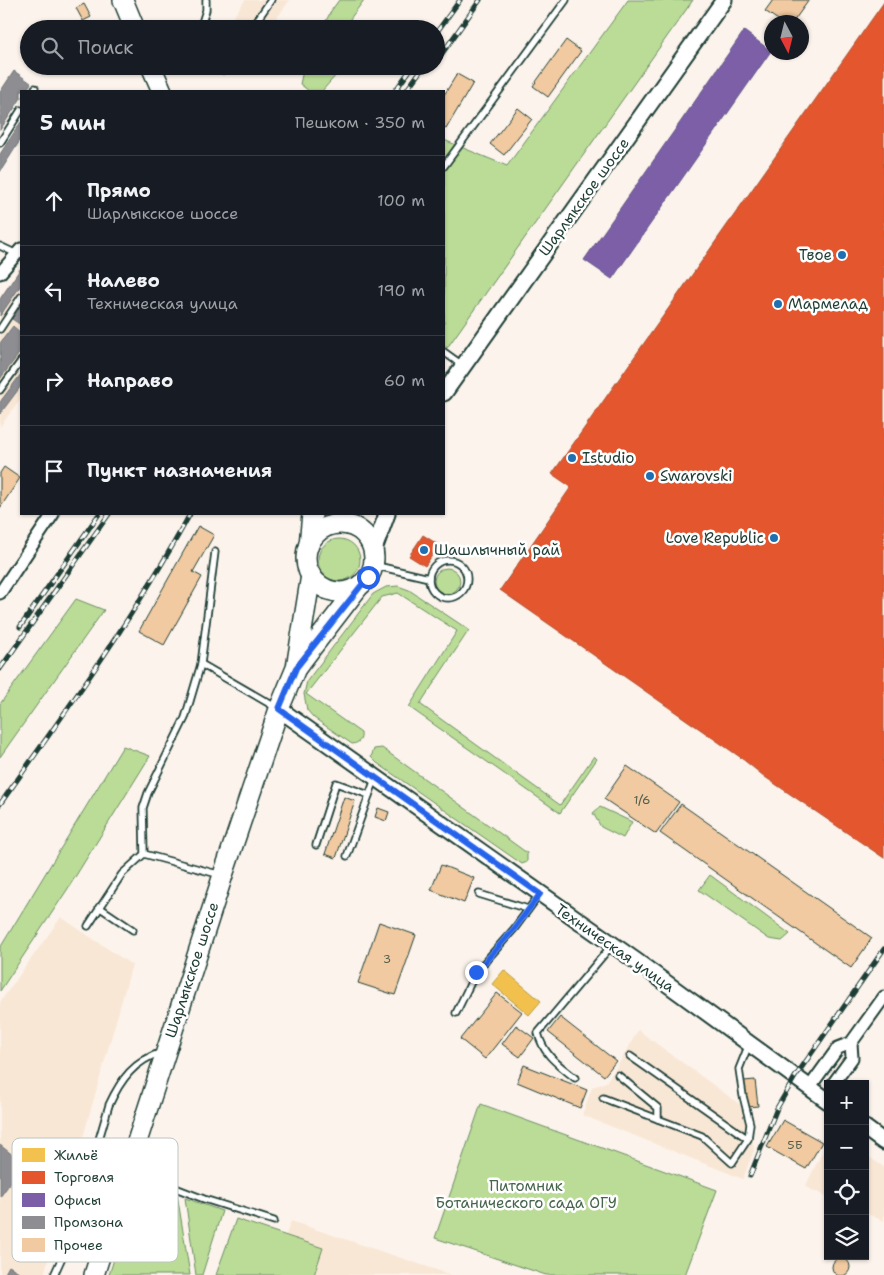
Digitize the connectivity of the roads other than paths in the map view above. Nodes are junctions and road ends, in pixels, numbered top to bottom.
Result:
1 (122, 0) edge
2 (206, 0) edge
3 (271, 0) edge
4 (566, 0) edge
5 (724, 0) edge
6 (131, 20) edge
7 (203, 20) edge
8 (257, 20) edge
9 (155, 75) edge
10 (162, 90) edge
11 (20, 112) edge
12 (0, 143) edge
13 (445, 165) edge
14 (0, 246) edge
15 (19, 251) edge
16 (0, 274) edge
17 (20, 299) edge
18 (0, 329) edge
19 (445, 353) edge
20 (20, 362) edge
21 (463, 366) junction
22 (0, 390) edge
23 (445, 392) edge
24 (52, 515) edge
25 (312, 515) edge
26 (387, 515) edge
27 (336, 517) edge
28 (308, 546) junction
29 (215, 552) dead end
30 (373, 559) junction
31 (311, 575) junction
32 (429, 578) junction
33 (360, 586) junction
34 (0, 592) edge
35 (201, 664) junction
36 (296, 668) junction
37 (279, 709) junction
38 (376, 777) junction
39 (369, 795) junction
40 (316, 845) dead end
41 (144, 854) junction
42 (347, 856) dead end
43 (223, 875) junction
44 (479, 894) dead end
45 (540, 894) junction
46 (99, 907) junction
47 (528, 909) junction
48 (88, 926) dead end
49 (133, 930) dead end
50 (612, 945) junction
51 (884, 997) edge
52 (456, 1013) dead end
53 (851, 1043) junction
54 (749, 1044) junction
55 (167, 1051) junction
56 (630, 1056) dead end
57 (618, 1075) dead end
58 (575, 1078) dead end
59 (836, 1080) edge
60 (809, 1088) junction
61 (824, 1096) edge
62 (603, 1098) dead end
63 (658, 1119) junction
64 (869, 1131) edge
65 (99, 1138) edge
66 (138, 1138) edge
67 (748, 1139) junction
68 (884, 1142) edge
69 (178, 1189) edge
70 (274, 1221) dead end
71 (60, 1262) edge
72 (98, 1262) edge
73 (54, 1275) edge
74 (94, 1275) edge

1 - 6 main road
2 - 7 lane
3 - 8 lane
4 - 13 lane
5 - 21 street, Шарлыкское шоссе
9 - 10 main road
11 - 12 lane
14 - 15 lane
15 - 16 street
17 - 18 lane
19 - 21 lane
20 - 22 lane
21 - 23 street, Шарлыкское шоссе
24 - 34 street
25 - 28 main road
26 - 30 street
27 - 28 main road
27 - 30 main road
28 - 31 main road
29 - 35 lane
30 - 32 lane
30 - 33 main road
31 - 33 main road
31 - 36 main road, Шарлыкское шоссе
32 - 32 lane
33 - 36 main road, Шарлыкское шоссе
35 - 37 lane
35 - 41 lane
36 - 37 main road, Шарлыкское шоссе
37 - 38 street, Техническая улица
37 - 43 main road, Шарлыкское шоссе
38 - 39 lane
38 - 45 street, Техническая улица
39 - 40 lane
39 - 42 lane
41 - 43 lane
41 - 46 lane
43 - 55 main road, Шарлыкское шоссе
44 - 47 lane
45 - 47 lane
45 - 50 street, Техническая улица
46 - 48 lane
46 - 49 lane
47 - 52 lane
50 - 54 street, Техническая улица
50 - 58 lane
51 - 53 street
53 - 59 street
53 - 60 street
54 - 60 street, Техническая улица
54 - 67 lane
55 - 65 lane
55 - 66 main road, Шарлыкское шоссе
56 - 67 lane
57 - 63 lane
60 - 61 street, Техническая улица
62 - 63 lane
63 - 67 lane
64 - 68 street
69 - 70 lane
71 - 73 lane
72 - 74 main road, Шарлыкское шоссе

